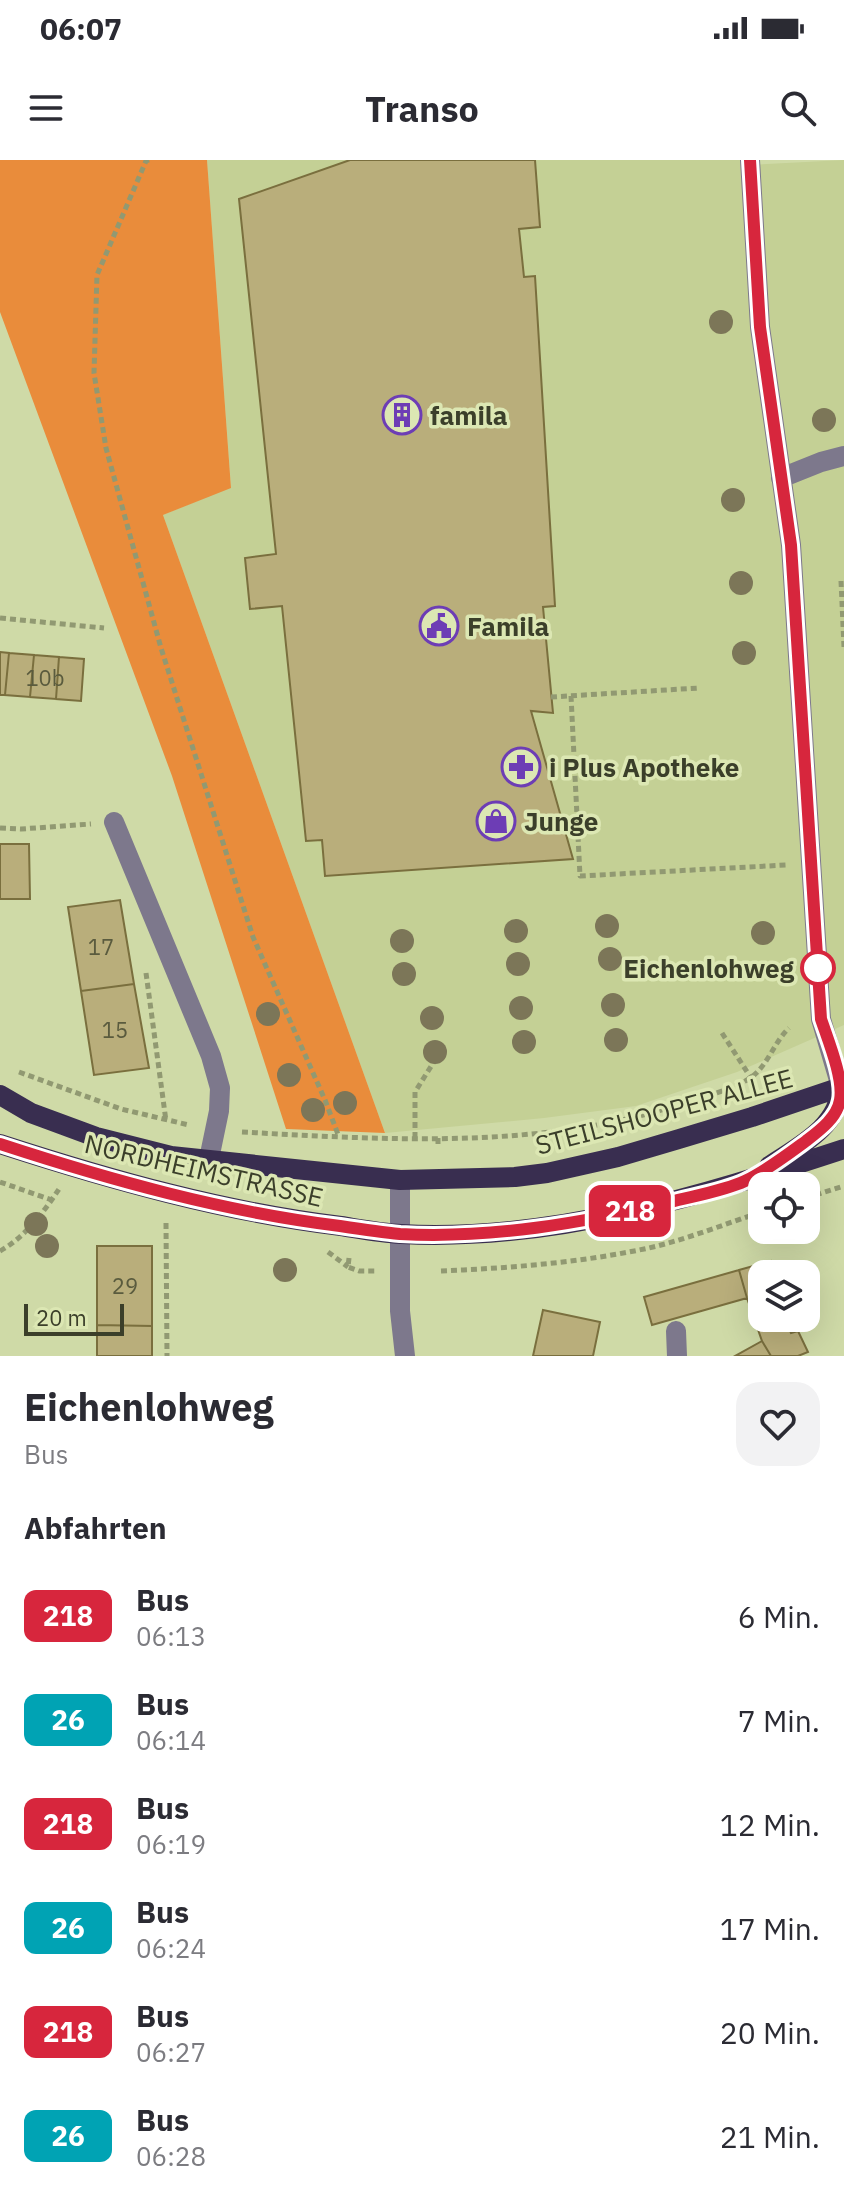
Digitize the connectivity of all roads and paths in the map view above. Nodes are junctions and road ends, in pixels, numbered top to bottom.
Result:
1 (147, 160) edge
2 (750, 160) edge
3 (844, 456) edge
4 (781, 478) junction
5 (841, 581) dead end
6 (0, 618) edge
7 (104, 628) dead end
8 (844, 647) edge
9 (699, 688) dead end
10 (571, 696) junction
11 (551, 697) dead end
12 (114, 822) joint
13 (0, 828) edge
14 (811, 863) junction
15 (145, 971) dead end
16 (789, 1028) dead end
17 (722, 1033) dead end
18 (435, 1060) dead end
19 (18, 1072) dead end
20 (751, 1078) junction
21 (843, 1088) edge
22 (0, 1095) edge
23 (166, 1121) junction
24 (215, 1129) junction
25 (339, 1137) junction
26 (363, 1138) junction
27 (415, 1138) junction
28 (438, 1138) junction
29 (0, 1144) edge
30 (438, 1146) dead end
31 (363, 1147) dead end
32 (844, 1149) edge
33 (209, 1159) junction
34 (400, 1180) junction
35 (745, 1181) junction
36 (0, 1182) edge
37 (844, 1186) edge
38 (60, 1188) dead end
39 (820, 1194) edge
40 (52, 1200) junction
41 (748, 1217) edge
42 (166, 1223) dead end
43 (400, 1234) junction
44 (0, 1251) edge
45 (349, 1258) dead end
46 (359, 1271) dead end
47 (432, 1271) dead end
48 (676, 1331) dead end
49 (167, 1356) edge
50 (405, 1356) edge
51 (677, 1356) edge

1 - 25 path
2 - 4 street
3 - 4 street
4 - 14 street
5 - 8 path
6 - 7 path
9 - 10 path
10 - 11 path
10 - 14 path
12 - 13 path
12 - 24 street
14 - 21 street
15 - 23 path
16 - 20 path
17 - 20 path
18 - 27 path
19 - 23 path
20 - 28 path
21 - 34 main road, STEILSHOOPER ALLEE
21 - 35 main road
22 - 33 main road, NORDHEIMSTRASSE
23 - 24 path
24 - 25 path
24 - 33 street
25 - 26 path
26 - 27 path
26 - 31 path
27 - 28 path
28 - 30 path
29 - 43 main road, NORDHEIMSTRASSE
32 - 35 main road
33 - 34 main road, NORDHEIMSTRASSE
34 - 43 street
35 - 43 main road
36 - 40 path
37 - 39 path
38 - 40 path
40 - 44 path
41 - 47 path
42 - 49 path
43 - 50 street
45 - 46 path
48 - 51 street

